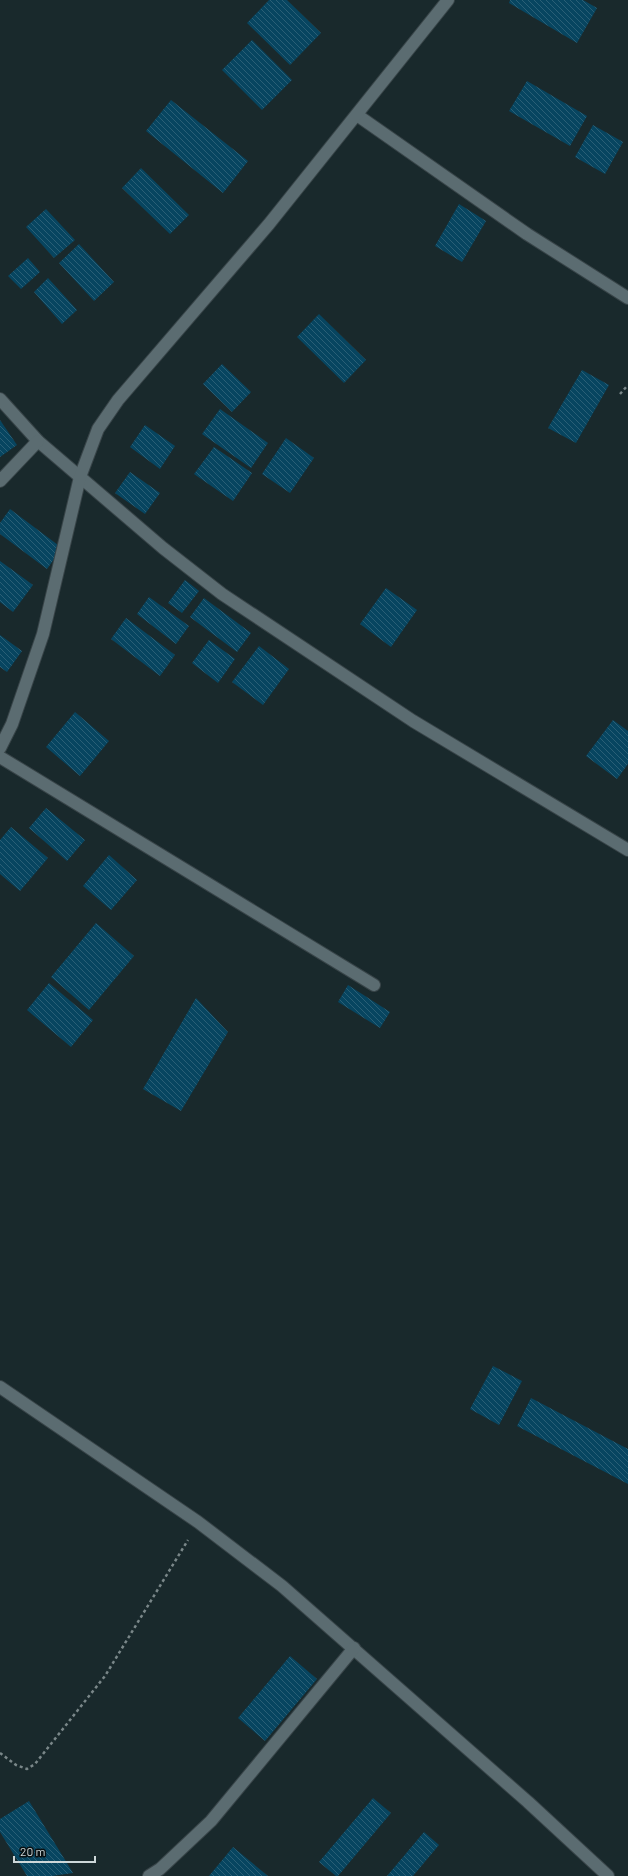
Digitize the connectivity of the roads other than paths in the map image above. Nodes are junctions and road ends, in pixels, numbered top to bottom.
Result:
1 (448, 0) edge
2 (357, 115) junction
3 (628, 298) edge
4 (0, 399) edge
5 (38, 441) junction
6 (80, 476) junction
7 (0, 481) edge
8 (0, 748) edge
9 (0, 757) edge
10 (628, 850) edge
11 (374, 985) dead end
12 (0, 1387) edge
13 (354, 1648) junction
14 (149, 1876) edge
15 (608, 1876) edge

1 - 2 street
2 - 3 street
2 - 6 street
4 - 5 street
5 - 6 street
5 - 7 street
6 - 8 street
6 - 10 street
9 - 11 street
12 - 13 street
13 - 14 street
13 - 15 street

